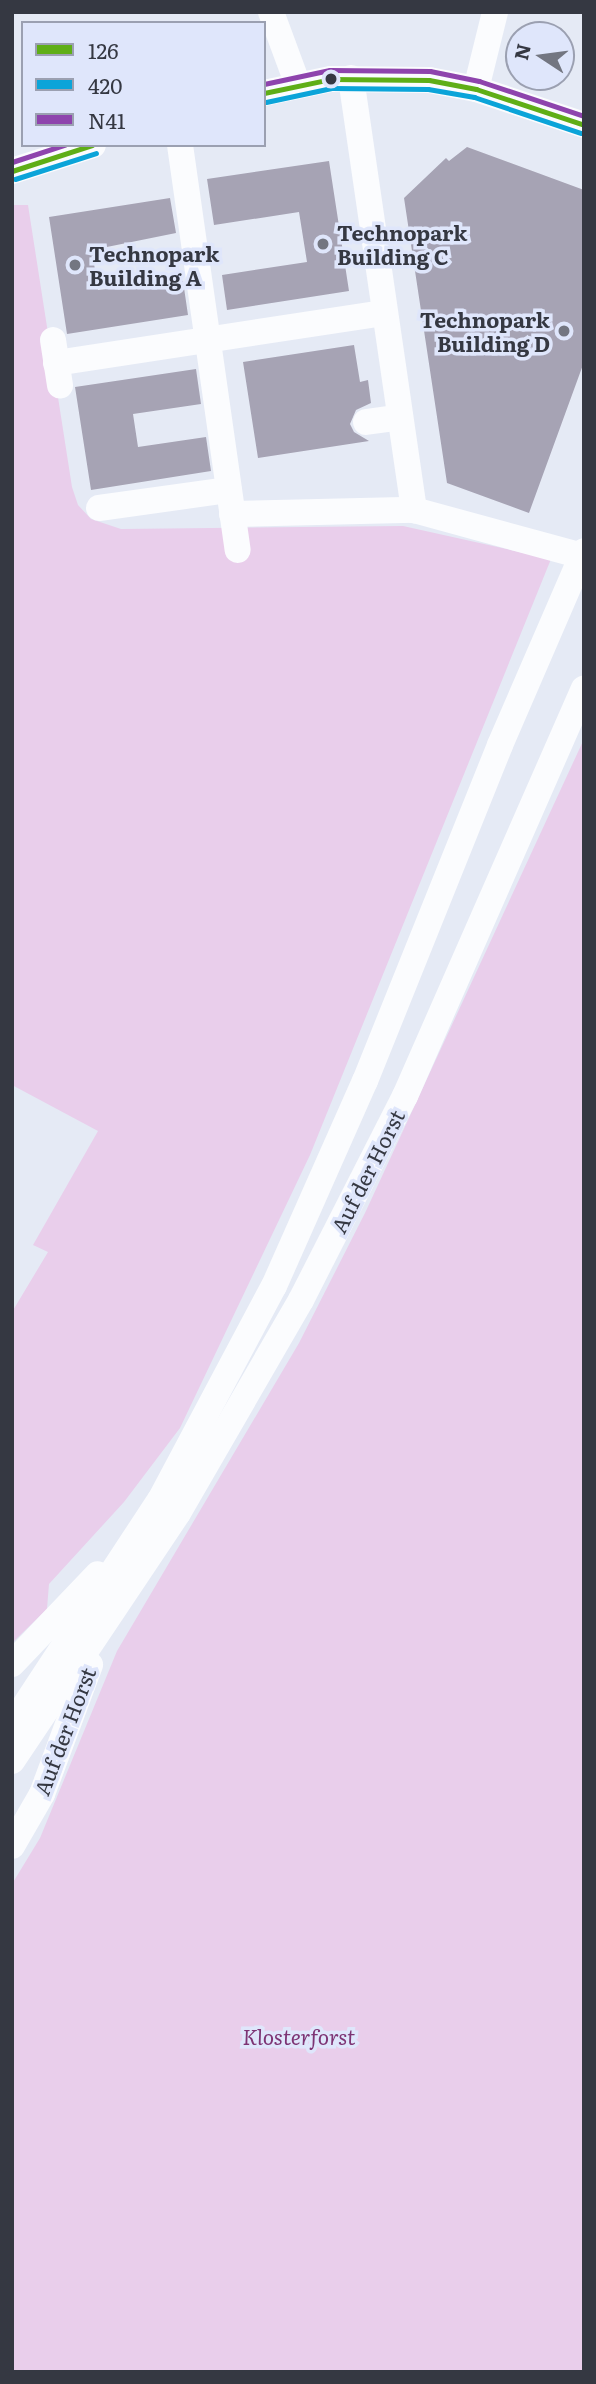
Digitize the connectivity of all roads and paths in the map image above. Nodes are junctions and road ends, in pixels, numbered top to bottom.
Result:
1 (271, 12) edge
2 (495, 12) edge
3 (351, 78) junction
4 (298, 85) junction
5 (476, 89) junction
6 (266, 93) edge
7 (584, 125) edge
8 (87, 147) edge
9 (180, 147) edge
10 (12, 171) edge
11 (384, 313) junction
12 (207, 339) junction
13 (56, 363) dead end
14 (400, 416) junction
15 (366, 422) dead end
16 (231, 502) junction
17 (99, 508) dead end
18 (414, 510) junction
19 (237, 550) dead end
20 (583, 553) edge
21 (584, 689) edge
22 (160, 1500) junction
23 (103, 1630) junction
24 (12, 1664) edge
25 (12, 1724) edge
26 (12, 1761) edge
27 (12, 1773) edge
28 (16, 1838) edge

1 - 4 street
2 - 5 street
3 - 4 street
3 - 5 street
3 - 11 street
4 - 6 street
5 - 7 street
8 - 10 street
9 - 12 street
11 - 12 street
11 - 14 street
12 - 13 street
12 - 16 street
14 - 15 street
14 - 18 street
16 - 17 street
16 - 18 street
16 - 19 street
18 - 20 street
20 - 22 street, Auf der Horst
21 - 23 street, Auf der Horst
22 - 24 street, Auf der Horst
22 - 25 street, Auf der Horst
23 - 26 street, Auf der Horst
23 - 28 street, Auf der Horst
27 - 28 street, Auf der Horst

